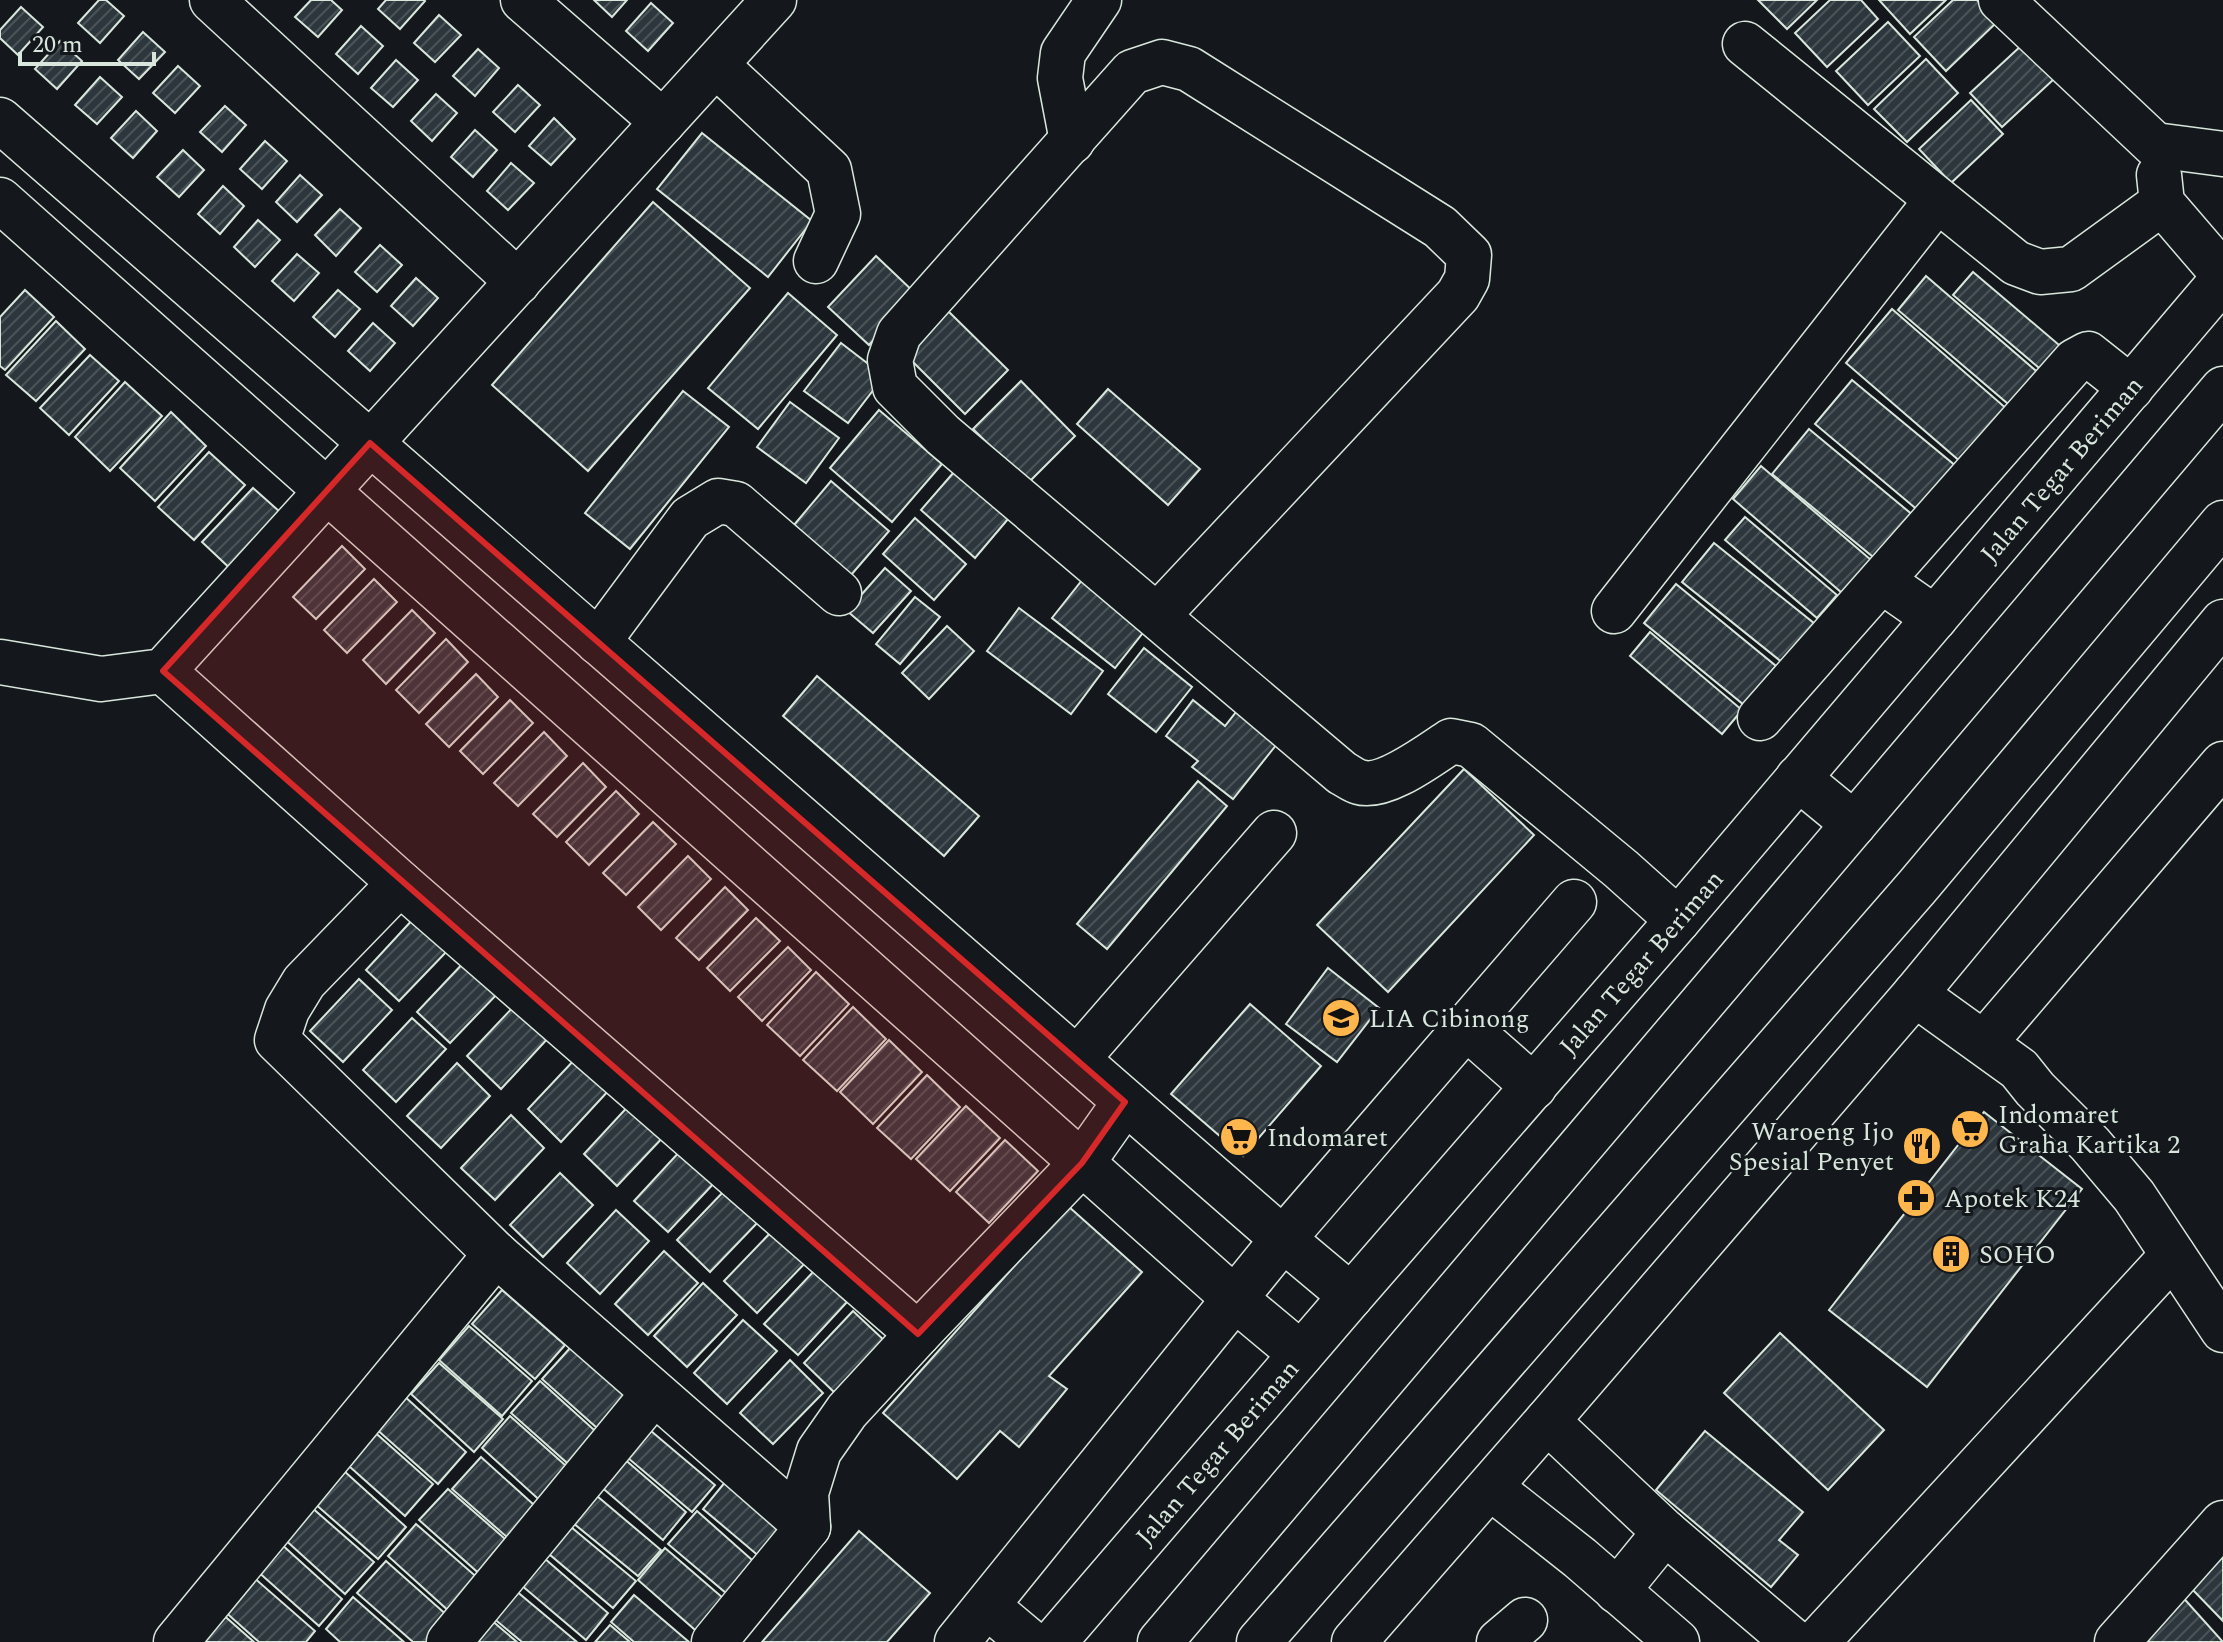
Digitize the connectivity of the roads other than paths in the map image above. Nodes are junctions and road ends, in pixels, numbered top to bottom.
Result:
1 (212, 0) edge
2 (523, 0) edge
3 (774, 0) edge
4 (1099, 0) edge
5 (2011, 3) edge
6 (1745, 44) dead end
7 (718, 62) junction
8 (0, 120) edge
9 (663, 122) junction
10 (1072, 141) junction
11 (2155, 145) junction
12 (2223, 154) edge
13 (0, 200) edge
14 (1937, 200) junction
15 (2162, 203) junction
16 (816, 261) dead end
17 (2223, 277) edge
18 (518, 282) junction
19 (2131, 388) junction
20 (2223, 389) edge
21 (370, 443) junction
22 (327, 491) junction
23 (2223, 523) edge
24 (1882, 581) junction
25 (839, 593) dead end
26 (1614, 611) dead end
27 (1157, 616) junction
28 (1935, 618) junction
29 (2223, 622) edge
30 (598, 642) junction
31 (0, 662) edge
32 (163, 671) junction
33 (1760, 718) dead end
34 (2223, 764) edge
35 (1798, 778) junction
36 (1854, 824) junction
37 (1274, 833) dead end
38 (400, 883) junction
39 (1917, 887) junction
40 (1574, 902) dead end
41 (1678, 920) junction
42 (1967, 929) junction
43 (1915, 994) junction
44 (1466, 1027) junction
45 (1985, 1042) junction
46 (1077, 1059) junction
47 (1534, 1087) junction
48 (1125, 1102) junction
49 (1082, 1163) junction
50 (1283, 1239) junction
51 (496, 1254) junction
52 (2173, 1255) junction
53 (1351, 1296) junction
54 (1235, 1299) junction
55 (2223, 1330) edge
56 (918, 1334) junction
57 (1301, 1354) junction
58 (653, 1394) junction
59 (1547, 1421) junction
60 (1490, 1487) junction
61 (2223, 1523) edge
62 (808, 1527) junction
63 (1665, 1532) junction
64 (1617, 1591) junction
65 (987, 1606) junction
66 (176, 1642) edge
67 (449, 1642) edge
68 (714, 1642) edge
69 (957, 1642) edge
70 (1030, 1642) edge
71 (1054, 1642) edge
72 (1160, 1642) edge
73 (1259, 1642) edge
74 (1354, 1642) edge
75 (1677, 1642) edge
76 (1794, 1642) edge
77 (1817, 1642) edge
78 (2117, 1642) edge

1 - 18 street
2 - 9 street
3 - 7 street
4 - 10 street
5 - 11 street
6 - 14 street
7 - 9 street
7 - 16 street
8 - 21 street
9 - 18 street
10 - 27 street
10 - 27 street
11 - 12 street
11 - 15 street
13 - 22 street
14 - 15 street
14 - 26 street
15 - 17 street
17 - 19 street, Jalan Tegar Beriman
18 - 21 street
19 - 24 street
19 - 28 street, Jalan Tegar Beriman
20 - 36 street
21 - 22 street
21 - 30 street
22 - 32 street
22 - 49 street
23 - 39 street
24 - 28 street
24 - 33 street
25 - 30 street
27 - 41 street
28 - 35 street, Jalan Tegar Beriman
29 - 42 street
30 - 46 street
31 - 32 street
32 - 38 street
34 - 45 street
35 - 36 street
35 - 41 street, Jalan Tegar Beriman
36 - 72 street
37 - 46 street
38 - 51 street
38 - 56 street
39 - 42 street
39 - 73 street
40 - 44 street
41 - 47 street, Jalan Tegar Beriman
42 - 43 street
43 - 45 street
43 - 59 street
44 - 47 street
44 - 50 street
45 - 52 street
46 - 48 street
47 - 53 street, Jalan Tegar Beriman
48 - 49 street
48 - 50 street
49 - 54 street
49 - 56 street
50 - 53 street
50 - 54 street
51 - 58 street
51 - 66 street
52 - 55 street
52 - 77 street
53 - 57 street, Jalan Tegar Beriman
54 - 57 street
54 - 65 street
56 - 62 street
57 - 71 street, Jalan Tegar Beriman
58 - 62 street
58 - 67 street
59 - 60 street
59 - 63 street
60 - 64 street
60 - 74 street
61 - 78 street
62 - 68 street
63 - 64 street
63 - 76 street
64 - 75 street
65 - 69 street
65 - 70 street

